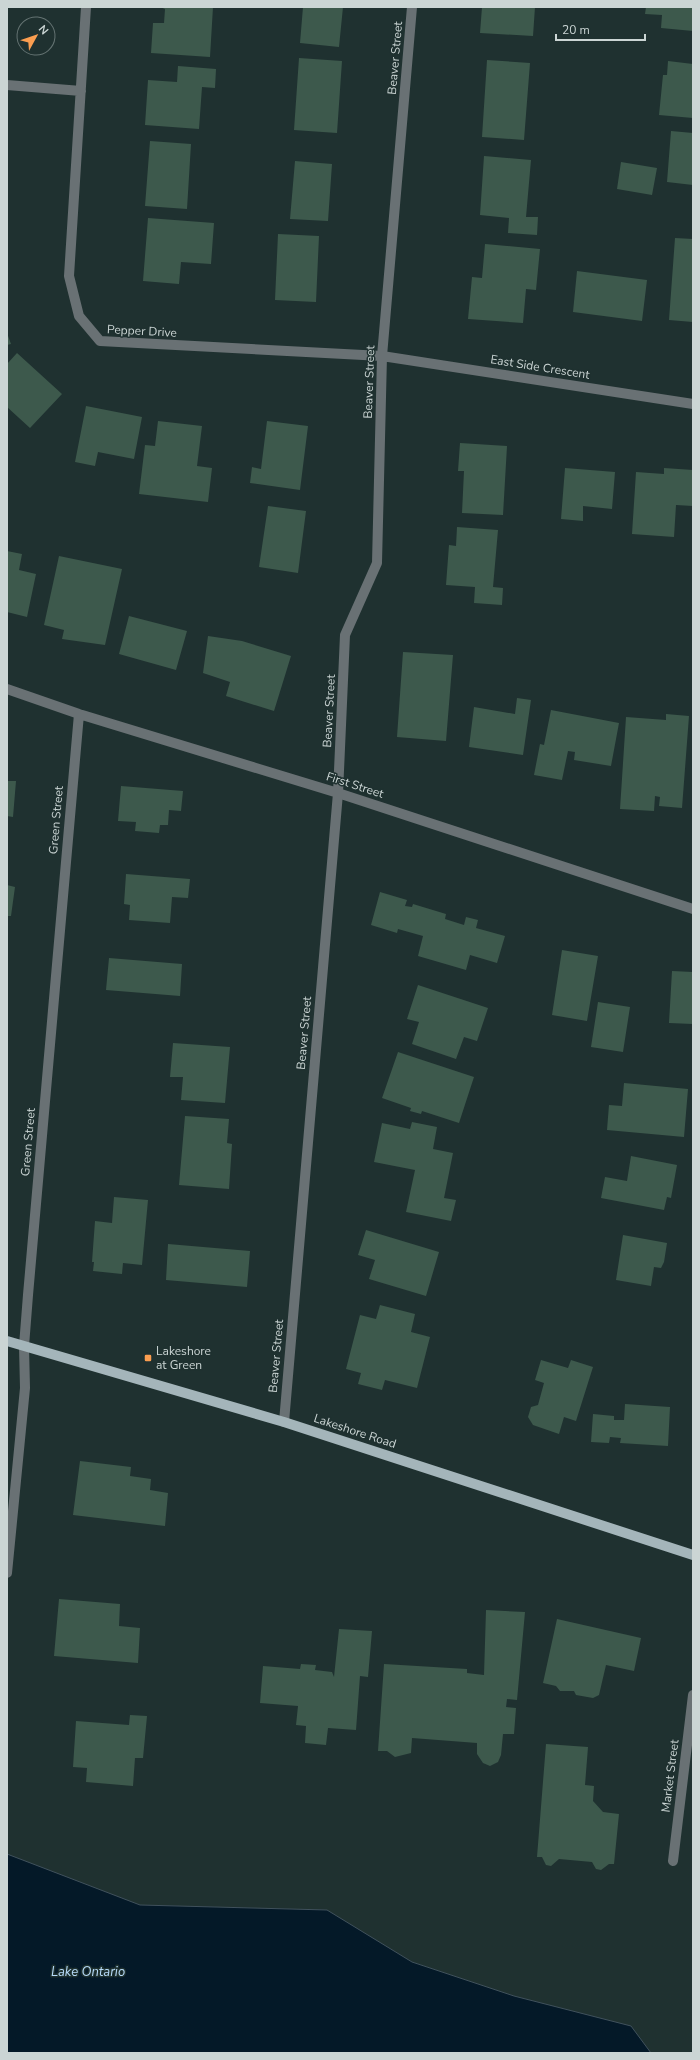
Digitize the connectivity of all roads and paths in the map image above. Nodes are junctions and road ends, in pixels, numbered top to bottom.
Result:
1 (86, 7) edge
2 (412, 7) edge
3 (7, 85) edge
4 (81, 92) junction
5 (382, 356) junction
6 (693, 404) edge
7 (7, 689) edge
8 (79, 714) junction
9 (338, 793) junction
10 (693, 909) edge
11 (7, 1341) edge
12 (24, 1346) junction
13 (284, 1422) junction
14 (693, 1554) edge
15 (7, 1573) edge
16 (693, 1695) edge
17 (673, 1861) dead end

1 - 4 street, Pepper Drive
2 - 5 street, Beaver Street
3 - 4 street
4 - 5 street, Pepper Drive
5 - 6 street, East Side Crescent
5 - 9 street, Beaver Street
7 - 8 street, First Street
8 - 9 street, First Street
8 - 12 street, Green Street
9 - 10 street, First Street
9 - 13 street, Beaver Street
11 - 12 main road, Lakeshore Road
12 - 13 main road, Lakeshore Road
12 - 15 street, Green Street
13 - 14 main road, Lakeshore Road
16 - 17 street, Market Street

